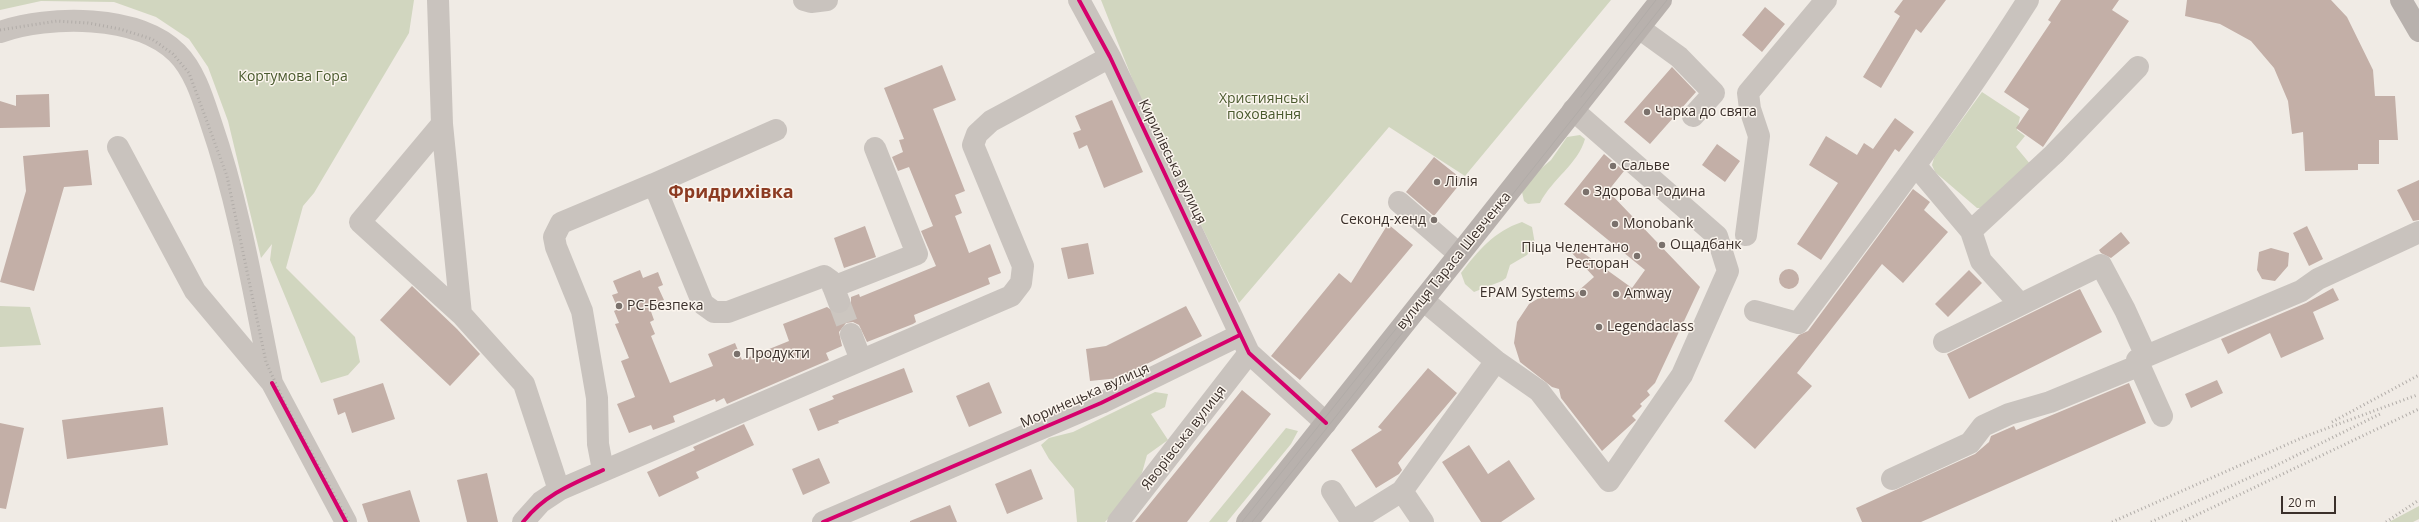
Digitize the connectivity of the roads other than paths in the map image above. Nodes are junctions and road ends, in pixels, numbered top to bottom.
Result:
1 (438, 0) edge
2 (804, 0) edge
3 (827, 0) edge
4 (1079, 0) edge
5 (1661, 0) edge
6 (1826, 0) edge
7 (2028, 0) edge
8 (2401, 0) edge
9 (1639, 28) junction
10 (2419, 31) edge
11 (0, 32) edge
12 (1110, 57) junction
13 (2138, 67) dead end
14 (1574, 110) junction
15 (1693, 116) dead end
16 (442, 124) junction
17 (776, 130) dead end
18 (118, 148) dead end
19 (875, 148) dead end
20 (1916, 166) junction
21 (654, 184) junction
22 (1399, 202) dead end
23 (1971, 231) junction
24 (2419, 232) edge
25 (1746, 235) dead end
26 (1459, 254) junction
27 (1423, 300) junction
28 (2020, 304) junction
29 (1755, 311) dead end
30 (461, 314) junction
31 (851, 334) tunnel mouth
32 (1944, 342) dead end
33 (1245, 344) junction
34 (861, 360) junction
35 (1496, 361) junction
36 (2143, 361) junction
37 (272, 383) junction
38 (2162, 416) dead end
39 (1326, 423) junction
40 (603, 470) junction
41 (1892, 479) dead end
42 (559, 490) junction
43 (1332, 491) dead end
44 (1402, 491) junction
45 (346, 522) edge
46 (522, 522) edge
47 (823, 522) edge
48 (1118, 522) edge
49 (1247, 522) edge
50 (1423, 522) edge

1 - 16 street
2 - 3 street
4 - 12 street, Кирилівська вулиця
5 - 9 main road, вулиця Тараса Шевченка
6 - 25 street
7 - 20 street
8 - 10 main road
9 - 14 main road, вулиця Тараса Шевченка
9 - 15 street
11 - 37 street
12 - 33 street, Кирилівська вулиця
12 - 34 street
13 - 23 street
14 - 26 main road, вулиця Тараса Шевченка
14 - 35 street
16 - 30 street
16 - 30 street
17 - 21 street
18 - 37 street
19 - 21 street
20 - 23 street
20 - 29 street
21 - 40 street
22 - 26 street
23 - 28 street
24 - 36 street
26 - 27 main road, вулиця Тараса Шевченка
27 - 35 street
27 - 39 main road, вулиця Тараса Шевченка
28 - 32 street
28 - 36 street
30 - 42 street
31 - 34 street
33 - 39 street
33 - 47 street, Моринецька вулиця
33 - 48 street, Яворівська вулиця
34 - 40 street
35 - 44 street
36 - 38 street
36 - 41 street
37 - 45 street
39 - 49 main road, вулиця Тараса Шевченка
40 - 42 street
42 - 46 street
43 - 44 street
44 - 50 street

